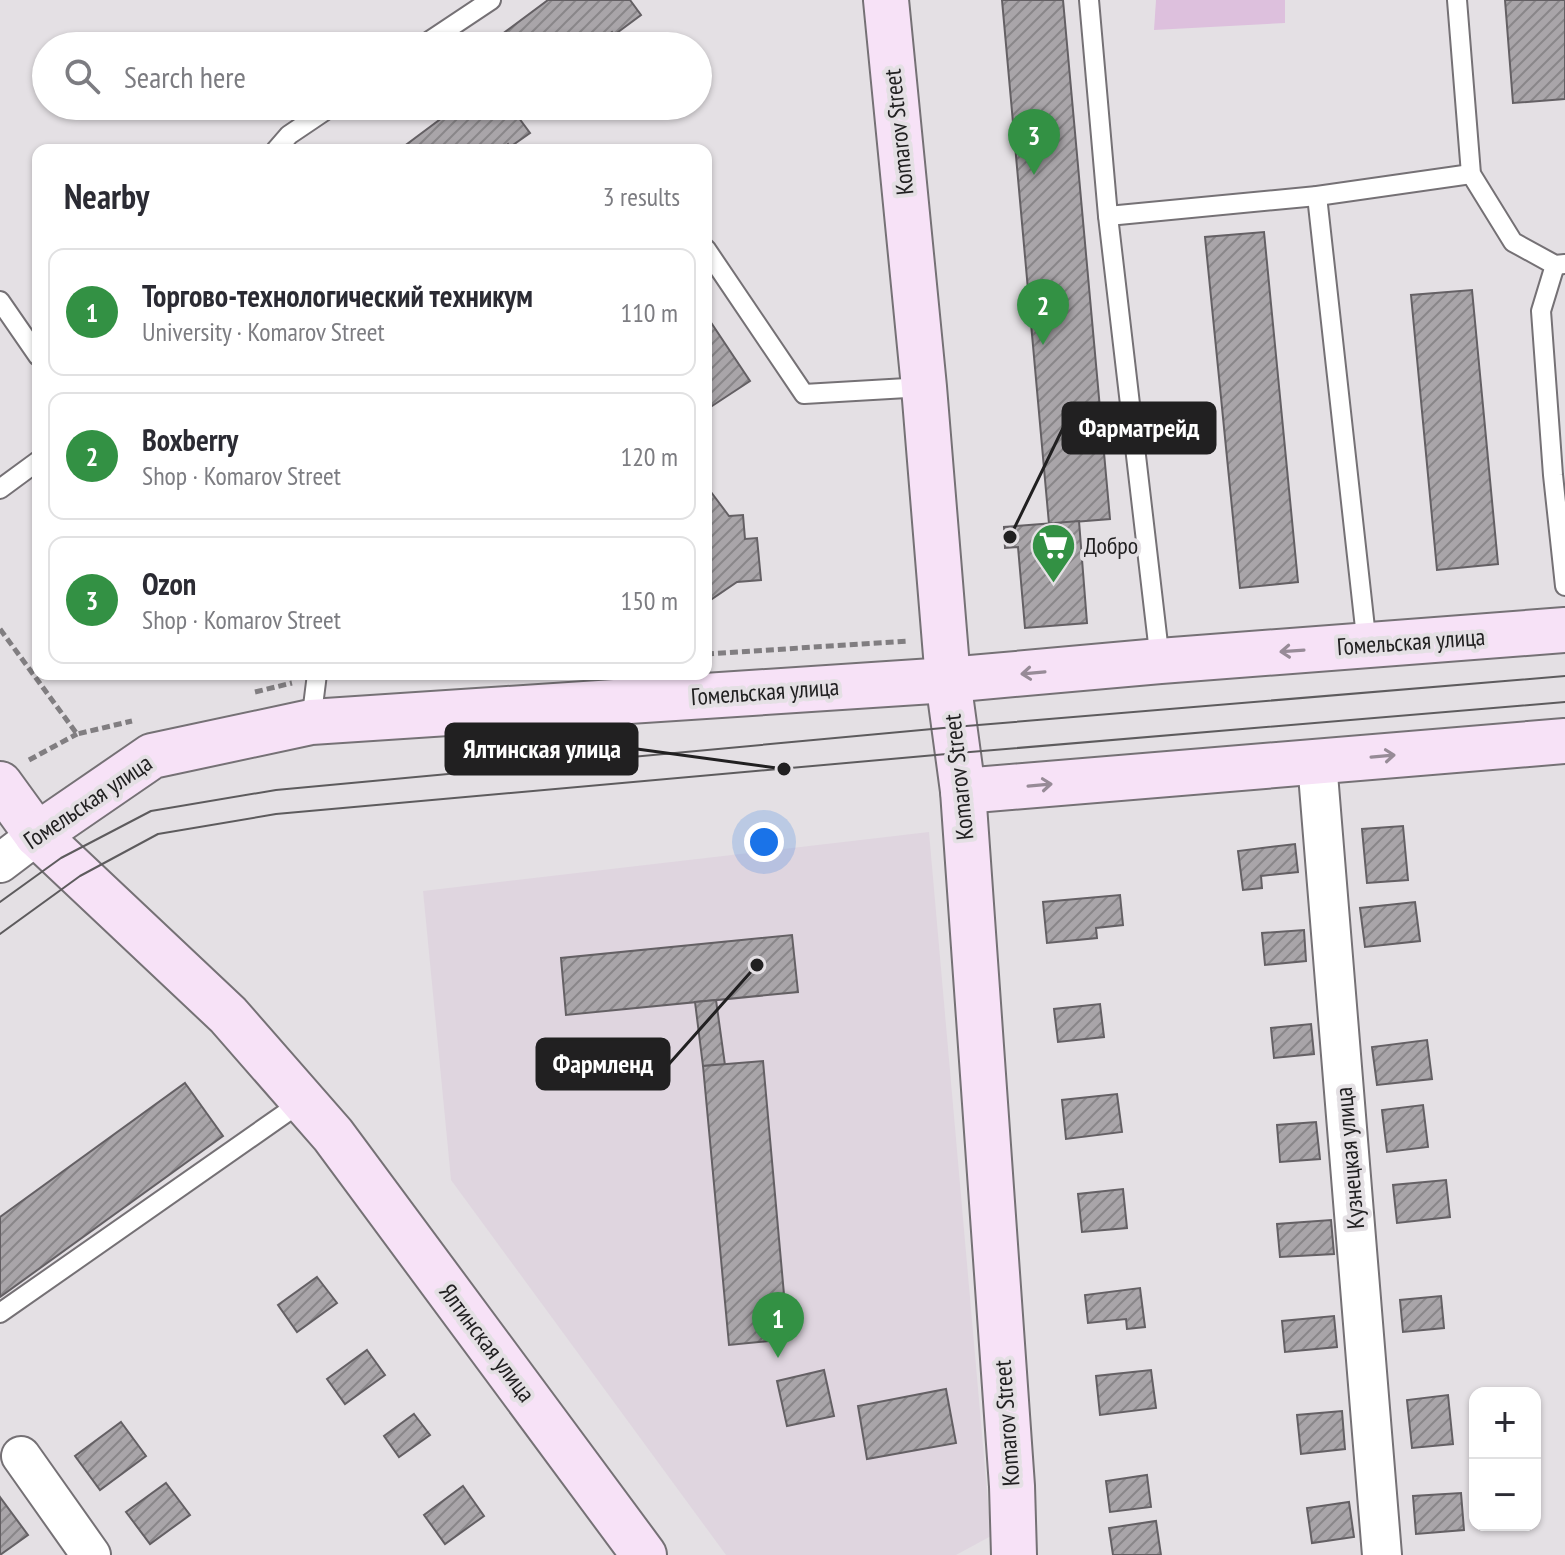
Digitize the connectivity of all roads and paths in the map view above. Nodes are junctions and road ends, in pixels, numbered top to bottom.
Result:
1 (491, 0) edge
2 (886, 0) edge
3 (1089, 0) edge
4 (1457, 0) edge
5 (443, 32) edge
6 (311, 120) edge
7 (281, 144) edge
8 (1471, 174) junction
9 (1317, 196) junction
10 (1108, 216) junction
11 (712, 258) edge
12 (1560, 264) edge
13 (0, 301) edge
14 (32, 347) edge
15 (924, 387) junction
16 (32, 465) edge
17 (1559, 474) edge
18 (0, 489) edge
19 (1565, 586) edge
20 (0, 629) edge
21 (1565, 630) edge
22 (1367, 646) junction
23 (712, 654) edge
24 (947, 659) junction
25 (1160, 661) junction
26 (32, 673) edge
27 (37, 680) edge
28 (301, 680) edge
29 (316, 680) edge
30 (242, 695) dead end
31 (137, 720) dead end
32 (311, 722) junction
33 (77, 734) junction
34 (1565, 741) edge
35 (1317, 762) junction
36 (13, 773) edge
37 (963, 791) junction
38 (37, 835) junction
39 (0, 863) edge
40 (303, 1101) junction
41 (0, 1313) edge
42 (21, 1456) dead end
43 (91, 1555) edge
44 (644, 1555) edge
45 (1014, 1555) edge
46 (1382, 1555) edge

1 - 5 lane
2 - 15 main road, Komarov Street
3 - 10 lane
4 - 8 lane
6 - 7 lane
8 - 9 lane
8 - 12 lane
9 - 10 lane
9 - 22 lane
10 - 25 lane
11 - 15 lane
12 - 17 lane
13 - 14 lane
15 - 24 main road, Komarov Street
16 - 18 lane
17 - 19 lane
20 - 26 path
21 - 22 main road, Гомельская улица
22 -> 25 main road, Гомельская улица
23 - 24 path
25 -> 24 main road, Гомельская улица
24 - 32 main road, Гомельская улица
24 - 37 main road, Komarov Street
27 - 33 path
28 - 30 path
29 - 32 lane
31 - 33 path
32 - 38 main road, Гомельская улица
33 - 36 path
35 -> 34 main road
37 -> 35 main road
35 - 46 street, Кузнецкая улица
36 - 38 main road, Ялтинская улица
37 - 45 main road, Komarov Street
38 - 39 street, Гомельская улица
38 - 40 main road, Ялтинская улица
40 - 41 lane
40 - 44 main road, Ялтинская улица
42 - 43 street

